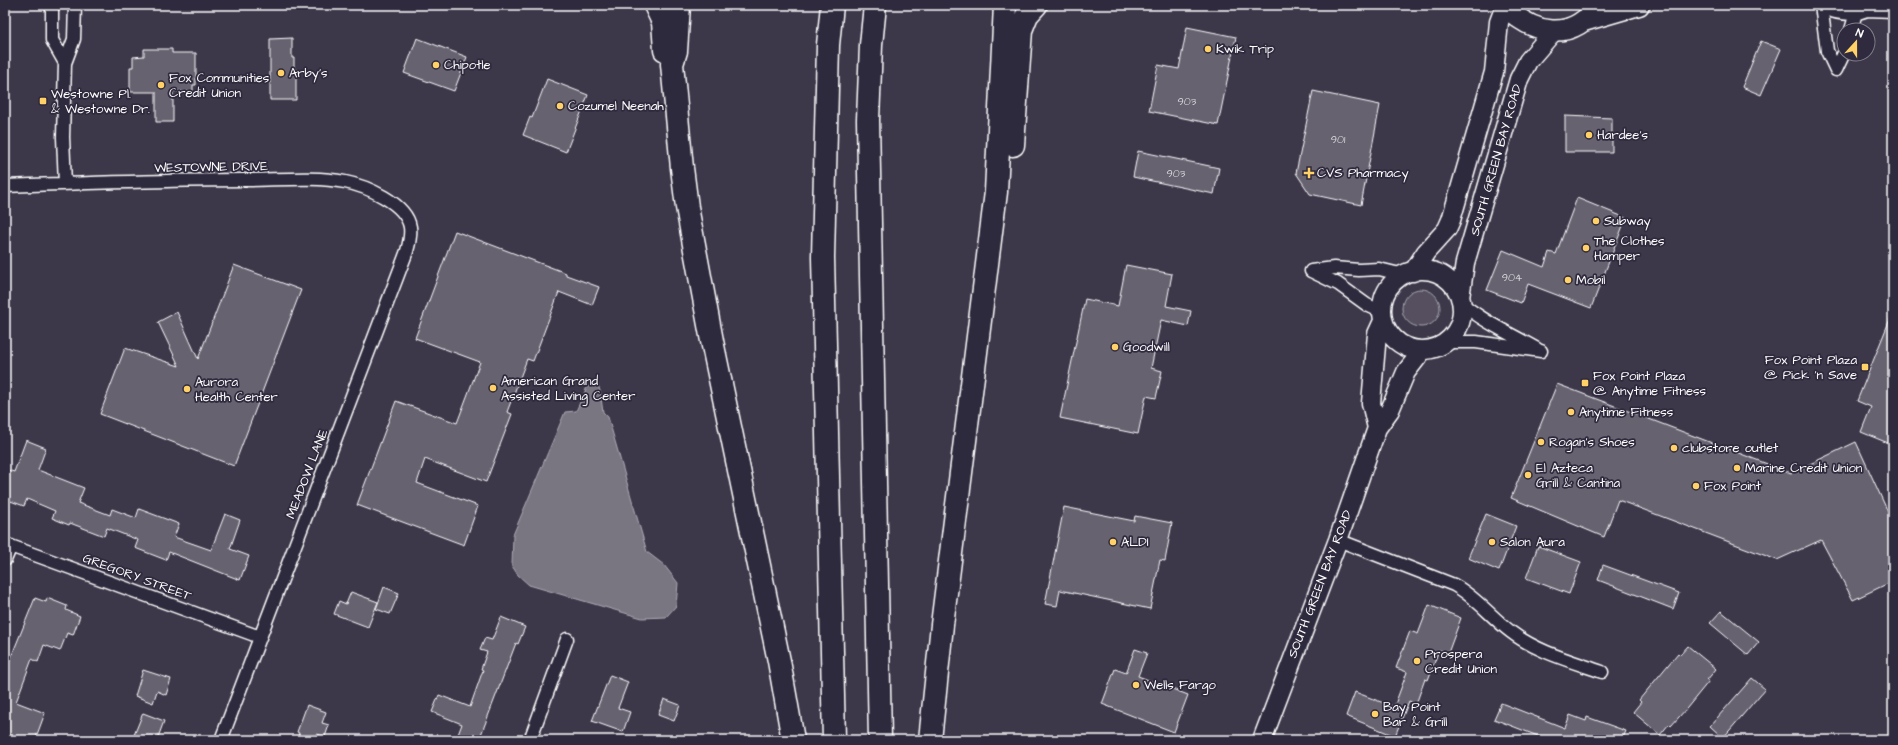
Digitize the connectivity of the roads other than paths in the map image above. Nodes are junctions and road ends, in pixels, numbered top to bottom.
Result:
1 (52, 5) edge
2 (75, 5) edge
3 (655, 5) edge
4 (679, 5) edge
5 (832, 5) edge
6 (875, 5) edge
7 (1005, 5) edge
8 (1036, 5) edge
9 (1598, 5) edge
10 (1639, 5) edge
11 (1821, 5) edge
12 (1826, 5) edge
13 (1504, 6) edge
14 (1864, 7) edge
15 (1893, 7) edge
16 (1584, 21) junction
17 (1856, 22) edge
18 (1553, 32) junction
19 (1840, 62) edge
20 (65, 63) junction
21 (672, 64) junction
22 (65, 184) junction
23 (5, 186) edge
24 (996, 192) junction
25 (406, 218) joint
26 (1408, 273) junction
27 (1461, 301) junction
28 (1383, 316) junction
29 (1446, 342) junction
30 (1423, 350) junction
31 (1377, 428) junction
32 (1338, 540) junction
33 (8, 544) edge
34 (5, 560) edge
35 (260, 637) junction
36 (567, 639) dead end
37 (1602, 672) dead end
38 (221, 740) edge
39 (530, 740) edge
40 (794, 740) edge
41 (834, 740) edge
42 (880, 740) edge
43 (930, 740) edge
44 (1262, 740) edge

1 - 20 street
2 - 20 street
3 - 21 highway
4 - 21 highway
5 - 41 highway
6 - 42 highway
7 - 24 highway
8 - 24 highway
9 - 16 main road
10 - 16 main road
11 - 19 street
12 - 14 main road
13 - 18 main road
13 - 26 main road, SOUTH GREEN BAY ROAD
14 - 15 main road
14 - 17 street
16 - 18 main road
18 - 27 main road, SOUTH GREEN BAY ROAD
20 - 22 street
21 - 40 highway
22 - 23 street, WESTOWNE DRIVE
22 - 25 street, WESTOWNE DRIVE
24 - 43 highway
25 - 35 street, MEADOW LANE
26 - 27 main road
26 - 28 main road
26 - 28 street
27 - 29 main road
27 - 29 street
28 - 30 main road
28 - 31 main road
29 - 30 main road
30 - 31 main road, SOUTH GREEN BAY ROAD
31 - 32 main road, SOUTH GREEN BAY ROAD
32 - 37 street
32 - 44 main road, SOUTH GREEN BAY ROAD
33 - 34 street
33 - 35 street, GREGORY STREET
35 - 38 street, MEADOW LANE
36 - 39 street

